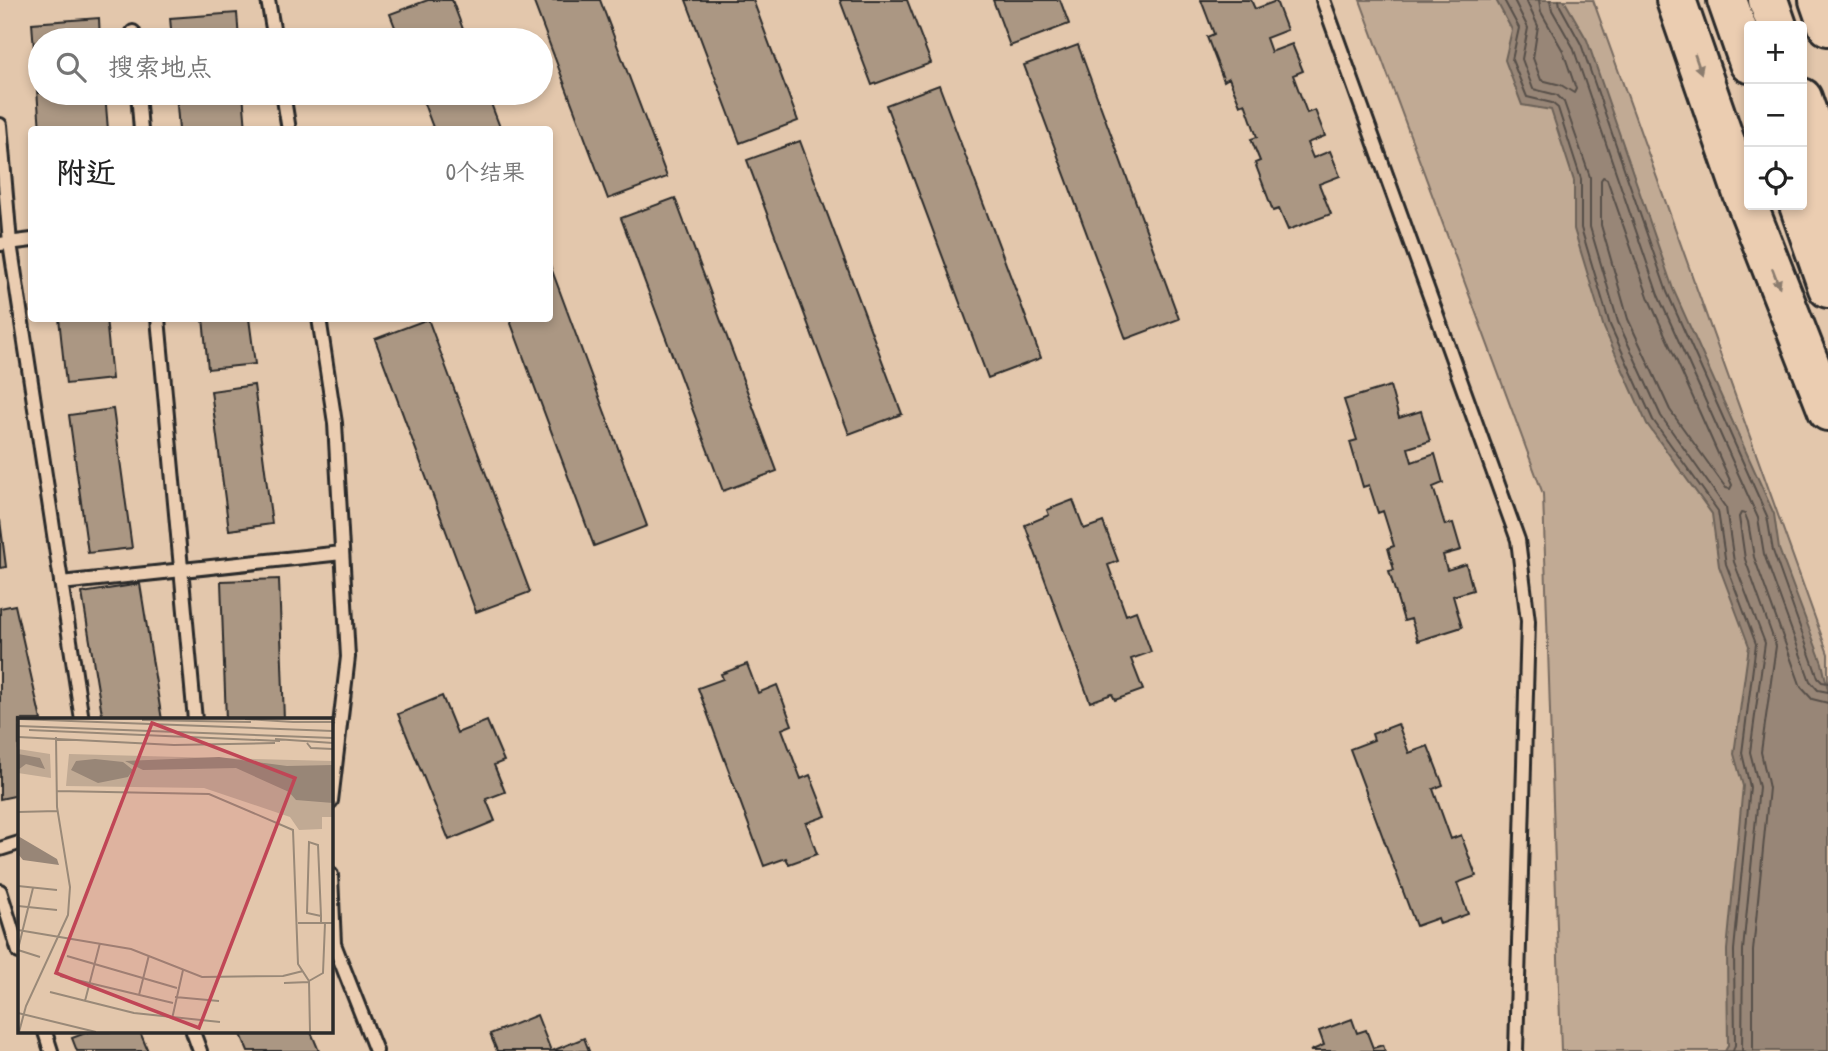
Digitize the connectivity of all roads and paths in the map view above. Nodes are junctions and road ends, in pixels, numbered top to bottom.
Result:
1 (268, 0) edge
2 (1323, 0) edge
3 (1675, 0) edge
4 (1727, 0) edge
5 (1747, 0) edge
6 (1768, 0) edge
7 (1819, 0) edge
8 (1754, 21) edge
9 (1775, 21) edge
10 (1828, 26) edge
11 (273, 28) edge
12 (1744, 49) edge
13 (139, 105) edge
14 (285, 105) edge
15 (1807, 112) edge
16 (0, 125) edge
17 (141, 126) edge
18 (288, 126) edge
19 (1828, 173) edge
20 (1807, 181) edge
21 (1801, 210) edge
22 (28, 240) edge
23 (5, 243) edge
24 (1825, 262) edge
25 (158, 322) edge
26 (320, 322) edge
27 (1828, 411) edge
28 (342, 552) junction
29 (181, 570) junction
30 (61, 583) junction
31 (82, 718) edge
32 (195, 718) edge
33 (332, 793) edge
34 (18, 843) edge
35 (0, 849) edge
36 (0, 891) edge
37 (332, 898) edge
38 (18, 949) edge
39 (46, 1034) edge
40 (194, 1034) edge
41 (51, 1051) edge
42 (200, 1051) edge
43 (376, 1051) edge
44 (1516, 1051) edge

1 - 11 lane
2 - 44 lane
3 -> 27 main road
4 - 12 main road
5 - 8 main road
6 - 9 main road
7 - 10 main road
13 - 17 lane
14 - 18 lane
15 - 19 main road
16 - 23 lane
20 - 24 main road
21 - 24 main road
22 - 23 lane
23 - 30 lane
25 - 29 lane
26 - 28 lane
28 - 29 lane
28 - 33 lane
29 - 30 lane
29 - 32 lane
30 - 31 lane
34 - 35 lane
36 - 38 lane
37 - 43 lane
39 - 41 lane
40 - 42 lane

